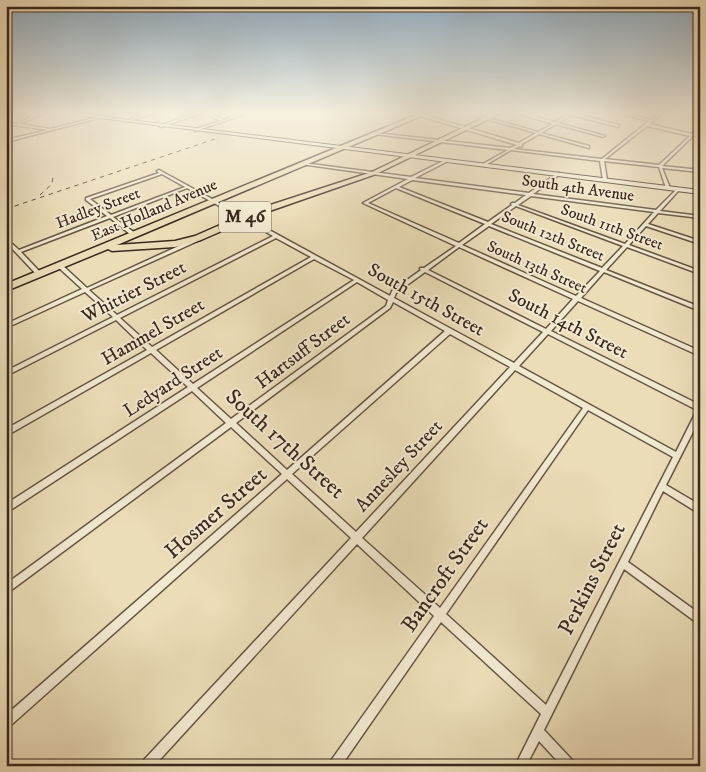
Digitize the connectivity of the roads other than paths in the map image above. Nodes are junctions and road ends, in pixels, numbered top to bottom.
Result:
1 (337, 150) edge
2 (359, 150) edge
3 (421, 150) edge
4 (512, 150) joint
5 (615, 150) edge
6 (677, 150) edge
7 (409, 156) junction
8 (602, 160) junction
9 (445, 161) junction
10 (303, 164) junction
11 (484, 165) junction
12 (660, 166) junction
13 (700, 171) edge
14 (374, 173) junction
15 (555, 174) junction
16 (412, 178) junction
17 (605, 180) junction
18 (396, 186) junction
19 (187, 187) junction
20 (668, 188) junction
21 (678, 189) junction
22 (700, 192) edge
23 (528, 194) junction
24 (213, 202) junction
25 (514, 204) junction
26 (658, 211) junction
27 (110, 216) junction
28 (700, 217) edge
29 (243, 218) junction
30 (487, 223) junction
31 (646, 224) junction
32 (133, 234) junction
33 (204, 236) junction
34 (276, 236) junction
35 (6, 239) edge
36 (700, 242) edge
37 (162, 245) junction
38 (457, 245) junction
39 (626, 246) junction
40 (95, 251) junction
41 (18, 252) junction
42 (163, 255) junction
43 (314, 257) junction
44 (60, 266) junction
45 (423, 269) junction
46 (604, 271) junction
47 (700, 273) edge
48 (39, 274) junction
49 (356, 280) junction
50 (6, 288) edge
51 (87, 290) junction
52 (383, 295) junction
53 (578, 299) junction
54 (391, 300) junction
55 (700, 310) edge
56 (117, 317) junction
57 (6, 326) edge
58 (449, 331) junction
59 (548, 332) junction
60 (153, 350) junction
61 (700, 354) edge
62 (514, 367) junction
63 (6, 374) edge
64 (193, 387) junction
65 (587, 406) junction
66 (700, 409) edge
67 (697, 422) edge
68 (232, 423) junction
69 (6, 433) edge
70 (677, 456) junction
71 (288, 474) junction
72 (662, 486) junction
73 (6, 509) edge
74 (700, 510) edge
75 (356, 536) junction
76 (623, 563) junction
77 (6, 590) edge
78 (440, 614) junction
79 (700, 620) edge
80 (547, 713) junction
81 (6, 722) edge
82 (538, 732) junction
83 (146, 766) edge
84 (334, 766) edge
85 (520, 766) edge
86 (570, 766) edge

1 - 10 highway, East Holland Avenue / M 46
2 - 7 main road
3 - 7 highway, M 46
4 - 8 street
4 - 11 street
5 - 8 street
6 - 12 street
7 - 9 main road
7 - 14 highway, M 46
8 - 12 street
8 - 17 street
9 - 11 main road
9 - 16 street
10 - 14 street, South 4th Avenue
10 - 24 highway, East Holland Avenue / M 46
11 - 15 main road
12 - 13 street
12 - 20 street
14 - 16 street, South 4th Avenue
14 - 29 highway, M 46
15 - 17 main road
15 - 23 street, Hartsuff Street
16 - 18 street
16 - 23 street, South 4th Avenue
17 - 20 main road
18 - 30 street, South 12th Street
18 - 38 street, South 13th Street
19 - 24 street, South 15th Street
19 - 27 street, Hadley Street
19 - 27 street, South 15th Street
20 - 21 main road
21 - 22 main road
21 - 26 street, Annesley Street
23 - 25 street, Hartsuff Street
23 - 26 street, South 4th Avenue
24 - 29 street, South 15th Street
24 - 32 highway, East Holland Avenue / M 46
25 - 30 street, Hartsuff Street
25 - 39 street, South 11th Street
26 - 28 street, South 4th Avenue
26 - 31 street, Annesley Street
27 - 32 street
27 - 41 street, Hadley Street
29 - 33 highway, M 46
29 - 34 street, South 15th Street
30 - 38 street, Hartsuff Street
30 - 46 street, South 12th Street
31 - 36 street
31 - 39 street, Annesley Street
32 - 40 highway, East Holland Avenue / M 46
33 - 37 highway, M 46
33 - 42 street
34 - 43 street, South 15th Street
34 - 56 street, Whittier Street
35 - 41 street
37 - 40 highway, M 46
37 - 42 street
38 - 45 street, Hartsuff Street
38 - 53 street, South 13th Street
39 - 46 street, Annesley Street
39 - 47 street, South 11th Street
40 - 44 highway, East Holland Avenue / M 46
41 - 48 street
42 - 51 street
43 - 49 street, South 15th Street
43 - 60 street, Hammel Street
44 - 48 highway, East Holland Avenue / M 46
44 - 51 street, South 17th Street
45 - 52 street, Hartsuff Street
45 - 54 street, Hartsuff Street
45 - 59 street, South 14th Street
46 - 53 street, Annesley Street
46 - 55 street, South 12th Street
48 - 50 highway, East Holland Avenue / M 46
49 - 52 street, South 15th Street
49 - 64 street, Ledyard Street
51 - 56 street, South 17th Street
51 - 57 street
52 - 54 street, South 15th Street
53 - 59 street, Annesley Street
53 - 61 street, South 13th Street
54 - 58 street, South 15th Street
54 - 68 street, Hartsuff Street
56 - 60 street, South 17th Street
56 - 63 street, Whittier Street
58 - 62 street, South 15th Street
58 - 71 street, Hosmer Street
59 - 62 street, Annesley Street
59 - 66 street, South 14th Street
60 - 64 street, South 17th Street
60 - 69 street, Hammel Street
62 - 65 street, South 15th Street
62 - 75 street, Annesley Street
64 - 68 street, South 17th Street
64 - 73 street, Ledyard Street
65 - 70 street, South 15th Street
65 - 78 street, Bancroft Street
66 - 67 street, Perkins Street
67 - 70 street, Perkins Street
68 - 71 street, South 17th Street
68 - 77 street, Hartsuff Street
70 - 72 street, Perkins Street
71 - 75 street, South 17th Street
71 - 81 street, Hosmer Street
72 - 74 street
72 - 76 street, Perkins Street
75 - 78 street, South 17th Street
75 - 83 street, Annesley Street
76 - 79 street
76 - 80 street, Perkins Street
78 - 80 street, South 17th Street
78 - 84 street, Bancroft Street
80 - 82 street, Perkins Street
82 - 85 street, Perkins Street
82 - 86 street

